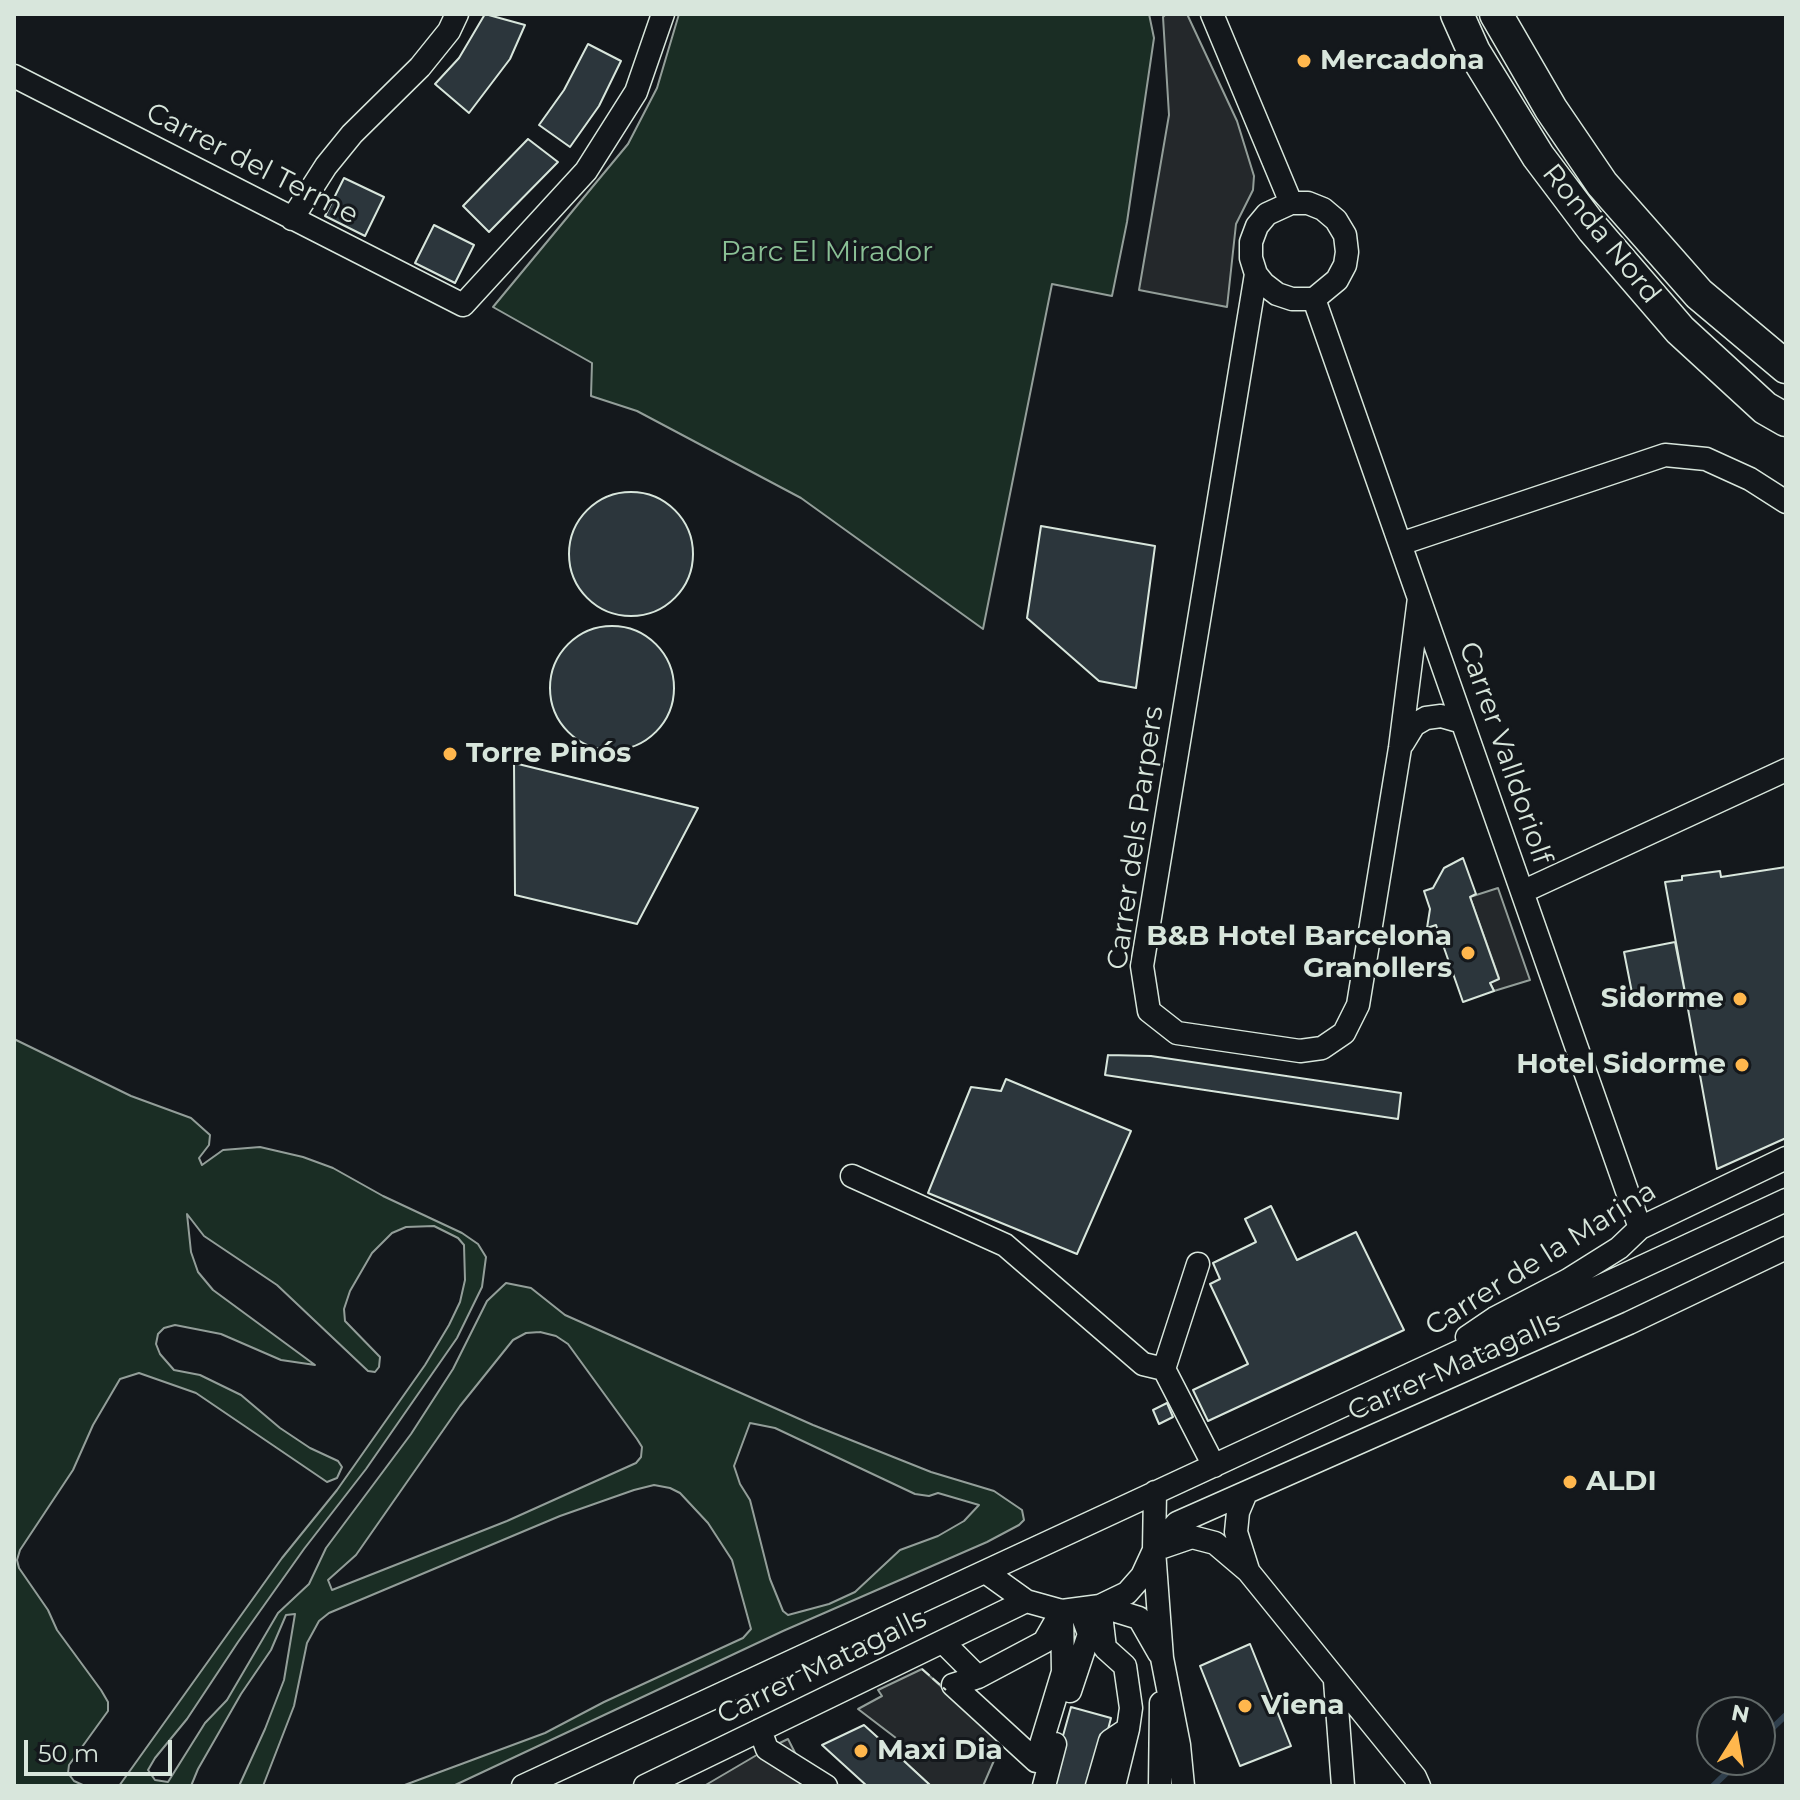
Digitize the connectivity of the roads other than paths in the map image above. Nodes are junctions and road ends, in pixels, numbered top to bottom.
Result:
1 (457, 14) edge
2 (663, 14) edge
3 (1212, 14) edge
4 (1457, 14) edge
5 (1496, 14) edge
6 (14, 76) edge
7 (1291, 203) junction
8 (292, 219) junction
9 (1256, 274) junction
10 (1314, 299) junction
11 (1786, 367) edge
12 (1779, 418) edge
13 (1786, 502) edge
14 (1400, 544) junction
15 (1419, 598) junction
16 (1462, 722) junction
17 (1400, 748) junction
18 (1786, 770) edge
19 (1522, 892) junction
20 (1786, 1158) edge
21 (852, 1176) dead end
22 (1786, 1200) edge
23 (1640, 1228) junction
24 (1786, 1248) edge
25 (1198, 1264) dead end
26 (1164, 1369) junction
27 (1415, 1373) junction
28 (1214, 1466) junction
29 (1155, 1492) junction
30 (1246, 1493) junction
31 (1154, 1550) junction
32 (1248, 1571) junction
33 (987, 1573) junction
34 (1026, 1601) junction
35 (1081, 1609) junction
36 (943, 1642) junction
37 (1105, 1648) junction
38 (1162, 1658) junction
39 (1079, 1659) junction
40 (978, 1677) junction
41 (1335, 1681) junction
42 (1128, 1729) junction
43 (764, 1743) junction
44 (1423, 1783) edge
45 (523, 1786) edge
46 (645, 1786) edge
47 (826, 1786) edge
48 (1044, 1786) edge
49 (1097, 1786) edge
50 (1114, 1786) edge
51 (1160, 1786) edge
52 (1183, 1786) edge
53 (1343, 1786) edge

1 - 8 street
2 - 8 street, Carrer del Terme
3 - 7 street
4 - 12 highway, Ronda Nord
5 - 11 highway, Ronda Nord
6 - 8 street, Carrer del Terme
7 - 9 street
7 - 10 street
9 - 10 street
9 - 17 street, Carrer dels Parpers
10 - 14 street, Carrer Valldoriolf
13 - 14 street
14 - 15 street, Carrer Valldoriolf
15 - 16 street, Carrer Valldoriolf
15 - 17 street, Carrer dels Parpers
16 - 17 street
16 - 19 street, Carrer Valldoriolf
18 - 19 street
19 - 23 street, Carrer Valldoriolf
20 - 23 street, Carrer de la Marina
21 - 26 street
22 - 27 street
23 - 27 street, Carrer de la Marina
24 - 30 street, Carrer Matagalls
25 - 26 street
26 - 28 street
27 - 28 street
28 - 29 street
29 - 31 street, Carrer Matagalls
29 - 33 street
30 - 31 street, Carrer Matagalls
30 - 32 street
31 - 32 street
31 - 35 street, Carrer Matagalls
31 - 38 street
32 - 41 street
33 - 34 street
33 - 45 street
34 - 35 street
34 - 36 street, Carrer Matagalls
35 - 37 street
35 - 38 street
35 - 39 street
35 - 40 street
35 - 40 street
36 - 40 street
36 - 43 street, Carrer Matagalls
37 - 39 street
37 - 42 street
38 - 51 street
38 - 52 street
39 - 48 street
41 - 44 street
41 - 53 street
42 - 49 street
42 - 50 street
43 - 46 street, Carrer Matagalls
43 - 47 street

